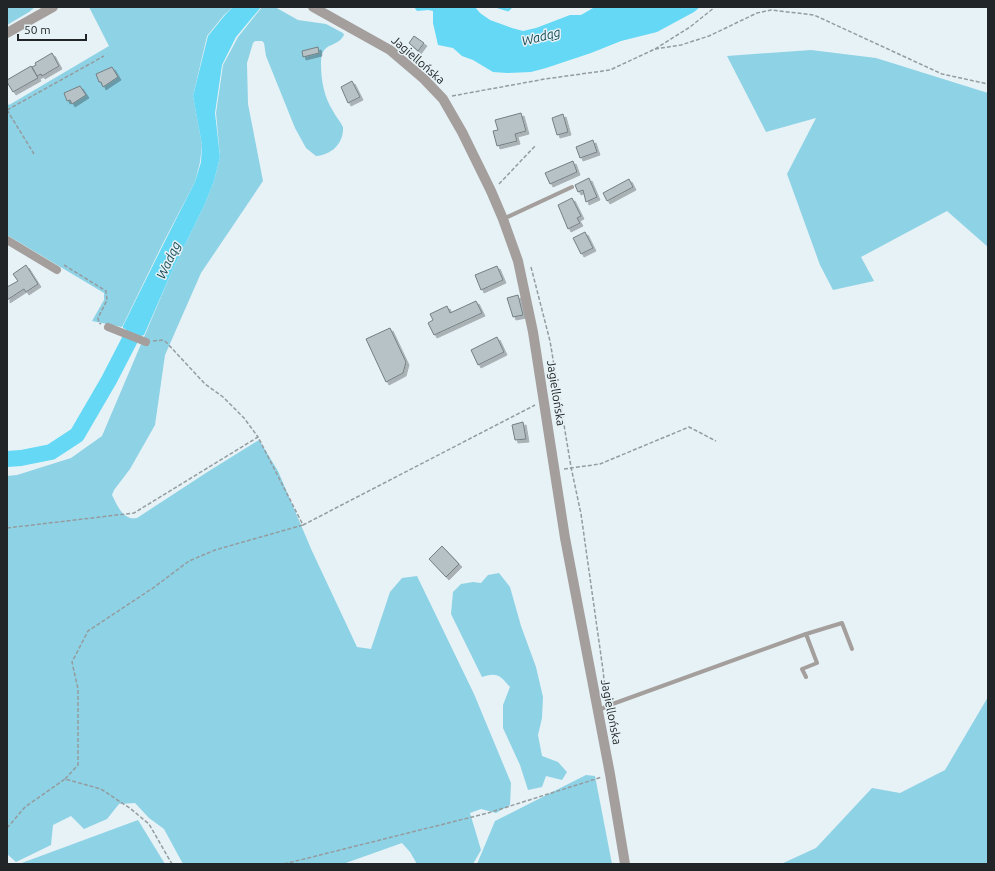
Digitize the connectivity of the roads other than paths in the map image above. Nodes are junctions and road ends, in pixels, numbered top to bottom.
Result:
1 (53, 7) edge
2 (313, 7) edge
3 (7, 33) edge
4 (572, 187) dead end
5 (503, 219) junction
6 (7, 240) edge
7 (59, 266) road end
8 (108, 327) road end
9 (146, 342) road end
10 (806, 634) junction
11 (852, 649) dead end
12 (806, 677) dead end
13 (603, 709) junction
14 (625, 864) edge

1 - 3 street
2 - 5 street, Jagiellońska
4 - 5 lane
5 - 13 street, Jagiellońska
6 - 7 street
8 - 9 street
10 - 11 lane
10 - 12 lane
10 - 13 lane
13 - 14 street, Jagiellońska

